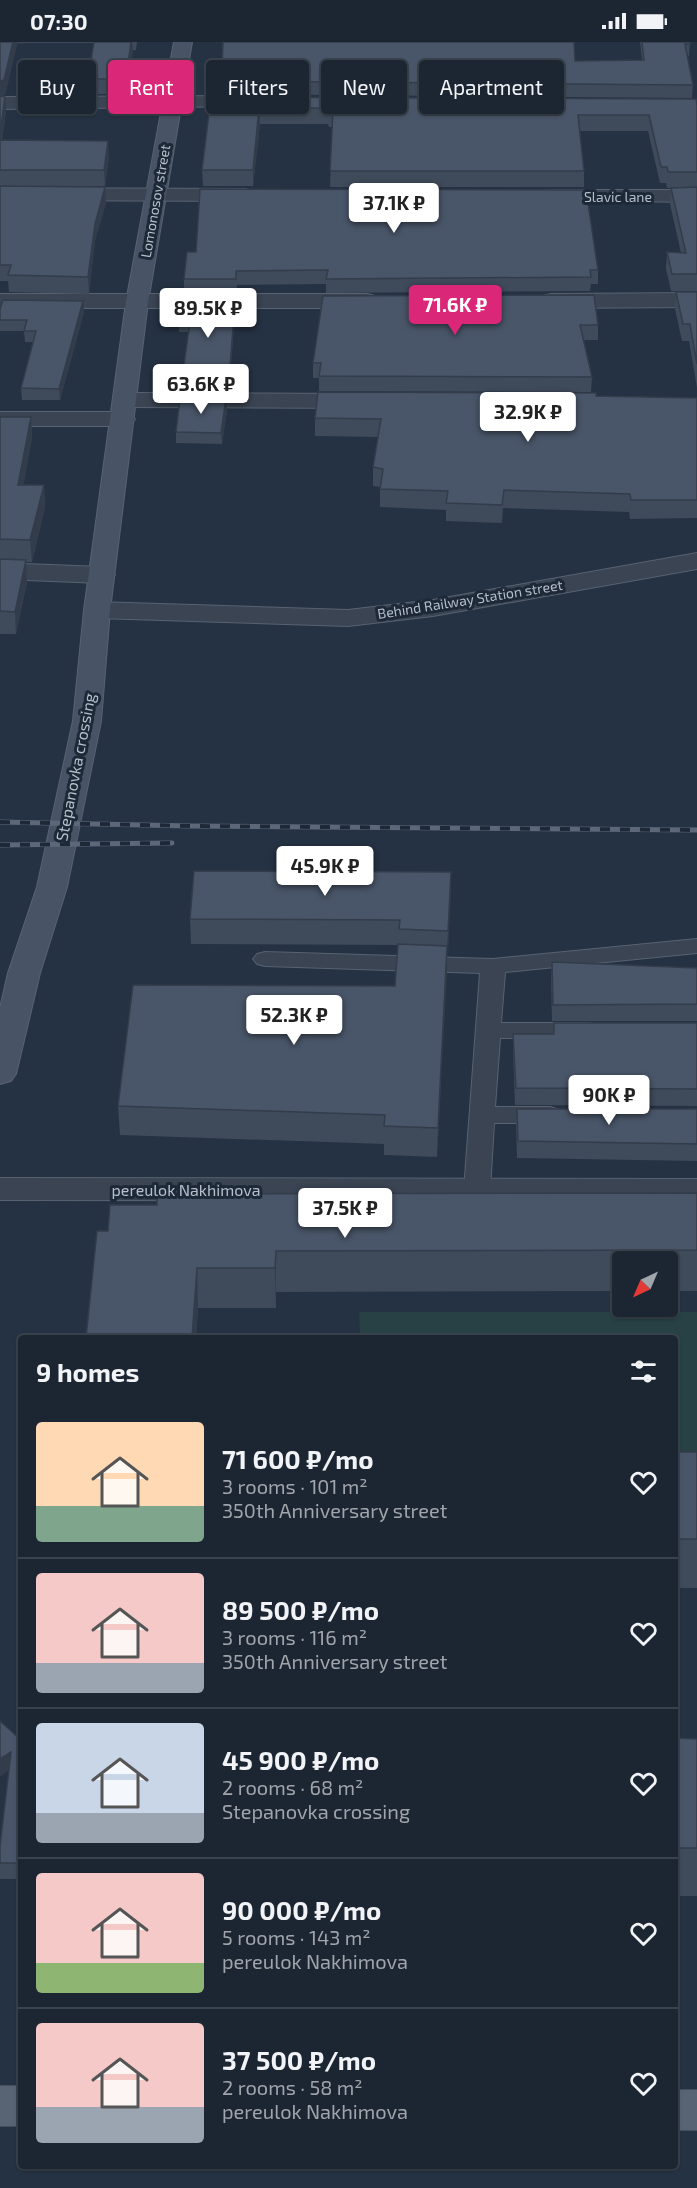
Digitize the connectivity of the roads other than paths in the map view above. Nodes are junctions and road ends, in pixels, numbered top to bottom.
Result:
1 (183, 42) edge
2 (180, 60) edge
3 (0, 102) edge
4 (108, 102) edge
5 (170, 114) edge
6 (0, 194) edge
7 (158, 195) junction
8 (266, 195) edge
9 (529, 196) edge
10 (697, 196) edge
11 (697, 300) edge
12 (0, 301) edge
13 (387, 301) edge
14 (530, 301) edge
15 (137, 302) junction
16 (385, 401) edge
17 (125, 410) junction
18 (0, 419) edge
19 (697, 561) edge
20 (0, 571) edge
21 (102, 575) junction
22 (97, 610) junction
23 (697, 946) edge
24 (265, 959) dead end
25 (493, 966) junction
26 (616, 1030) edge
27 (488, 1031) junction
28 (0, 1074) edge
29 (482, 1115) junction
30 (577, 1116) edge
31 (0, 1189) edge
32 (477, 1190) junction
33 (697, 1190) edge
34 (0, 2106) edge
35 (18, 2106) edge
36 (678, 2110) edge
37 (697, 2110) edge

1 - 2 street, Lomonosov street
3 - 4 street
5 - 7 street, Lomonosov street
6 - 7 street
7 - 8 street
7 - 15 street, Lomonosov street
9 - 10 street, Slavic lane
11 - 14 street
12 - 15 street
13 - 15 street
15 - 17 street, Lomonosov street
16 - 17 street
17 - 18 street
17 - 21 street, Lomonosov street
19 - 22 street, Behind Railway Station street
20 - 21 street
21 - 22 street, Stepanovka crossing
22 - 28 street, Stepanovka crossing
23 - 25 lane
24 - 25 lane
25 - 27 lane
26 - 27 lane
27 - 29 lane
29 - 30 lane
29 - 32 lane
31 - 32 street, pereulok Nakhimova
32 - 33 street, pereulok Nakhimova
34 - 35 main road
36 - 37 main road

